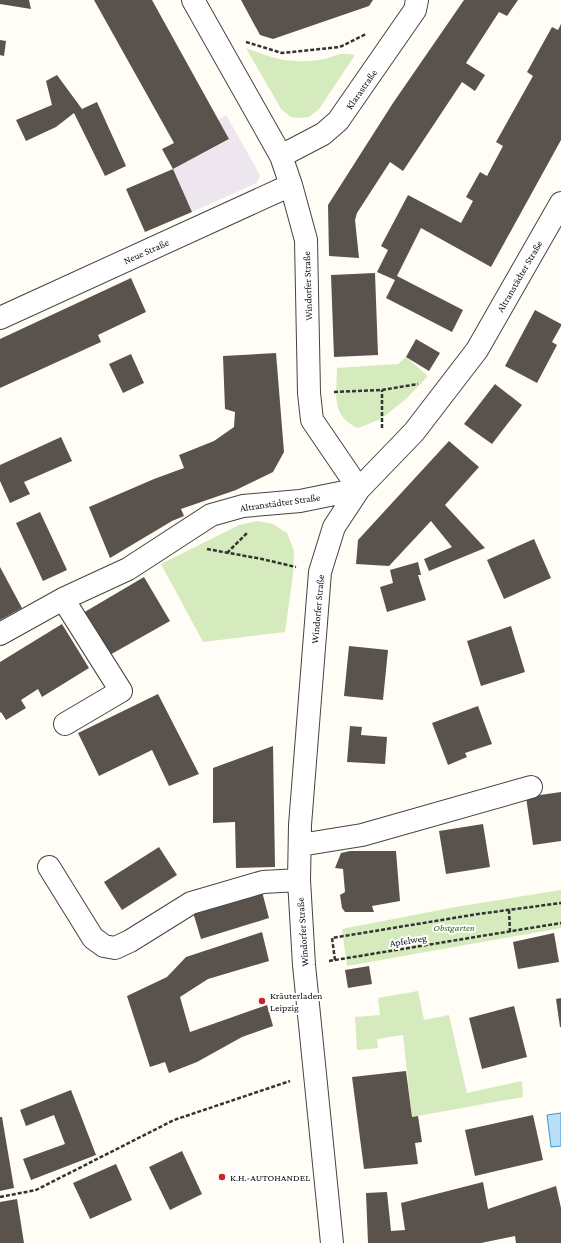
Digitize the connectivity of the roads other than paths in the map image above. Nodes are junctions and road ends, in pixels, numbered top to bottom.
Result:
1 (193, 0) edge
2 (418, 0) edge
3 (281, 156) junction
4 (292, 185) junction
5 (561, 203) edge
6 (0, 318) edge
7 (360, 489) junction
8 (63, 599) junction
9 (0, 634) edge
10 (65, 724) dead end
11 (531, 787) dead end
12 (300, 844) junction
13 (49, 867) dead end
14 (299, 880) junction
15 (332, 1243) edge

1 - 3 street, Windorfer Straße
2 - 3 street, Klarastraße
3 - 4 street, Windorfer Straße
4 - 6 street, Neue Straße
4 - 7 street, Windorfer Straße
5 - 7 street, Altranstädter Straße
7 - 8 street, Altranstädter Straße
7 - 12 street, Windorfer Straße
8 - 9 street, Altranstädter Straße
8 - 10 street
11 - 12 street
12 - 14 street, Windorfer Straße
13 - 14 street
14 - 15 street, Windorfer Straße

